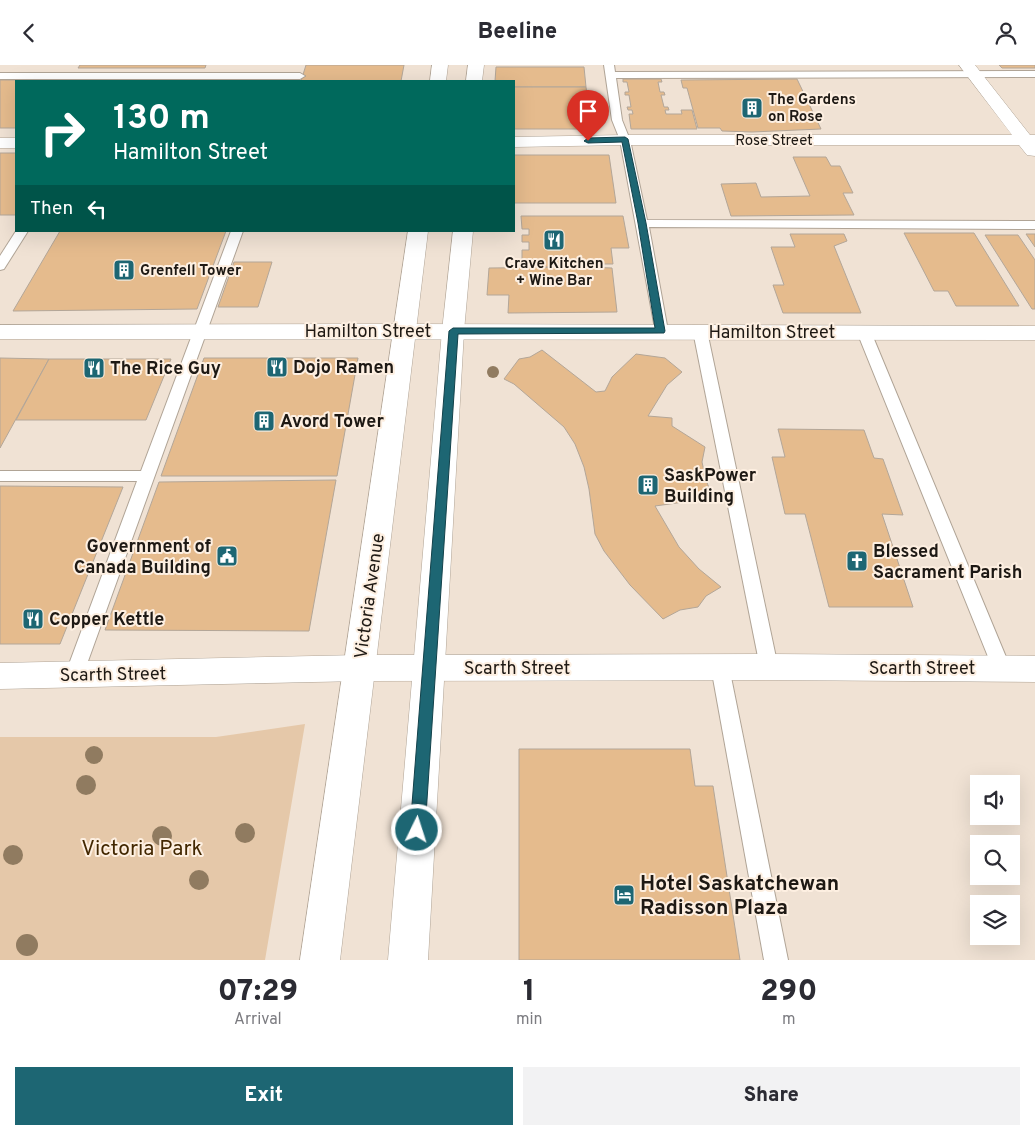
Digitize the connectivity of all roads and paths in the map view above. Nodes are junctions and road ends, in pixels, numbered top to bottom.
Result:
1 (304, 65) edge
2 (440, 65) edge
3 (476, 65) edge
4 (678, 65) edge
5 (610, 70) edge
6 (971, 70) edge
7 (1035, 74) edge
8 (680, 75) junction
9 (0, 76) edge
10 (299, 79) edge
11 (438, 80) edge
12 (474, 80) edge
13 (625, 139) junction
14 (515, 142) edge
15 (0, 143) edge
16 (15, 143) edge
17 (1032, 145) edge
18 (642, 223) junction
19 (1035, 225) edge
20 (21, 232) edge
21 (237, 232) edge
22 (418, 232) edge
23 (463, 232) edge
24 (0, 266) edge
25 (201, 331) junction
26 (404, 331) junction
27 (453, 331) junction
28 (661, 331) junction
29 (700, 331) junction
30 (0, 332) edge
31 (864, 332) junction
32 (1035, 333) edge
33 (0, 476) edge
34 (148, 476) junction
35 (720, 667) junction
36 (769, 667) junction
37 (360, 668) junction
38 (429, 668) junction
39 (1002, 669) junction
40 (1035, 669) edge
41 (74, 675) junction
42 (0, 676) edge
43 (320, 960) edge
44 (408, 960) edge
45 (776, 960) edge

1 - 10 lane
2 - 11 street
3 - 12 street
4 - 8 lane
5 - 8 lane
5 - 13 lane
6 - 7 lane
6 - 8 lane
6 - 17 street
9 - 10 lane
13 - 14 street, Rose Street
13 - 17 street, Rose Street
13 - 18 lane
15 - 16 street
18 - 19 lane
18 - 28 lane
20 - 24 lane
21 - 25 lane
22 - 26 street, Victoria Avenue
23 - 27 street
25 - 26 street, Hamilton Street
25 - 30 street, Hamilton Street
25 - 34 lane
26 - 27 street, Hamilton Street
26 - 37 street, Victoria Avenue
27 - 28 street, Hamilton Street
27 - 38 street
28 - 29 street, Hamilton Street
29 - 31 street, Hamilton Street
29 - 36 lane
31 - 32 street, Hamilton Street
31 - 39 lane
33 - 34 lane
34 - 41 lane
35 - 36 street, Scarth Street
35 - 38 street, Scarth Street
35 - 45 lane
36 - 39 street, Scarth Street
37 - 38 street, Scarth Street
37 - 41 street, Scarth Street
37 - 43 street, Victoria Avenue
38 - 44 street
39 - 40 street, Scarth Street
41 - 42 street, Scarth Street

